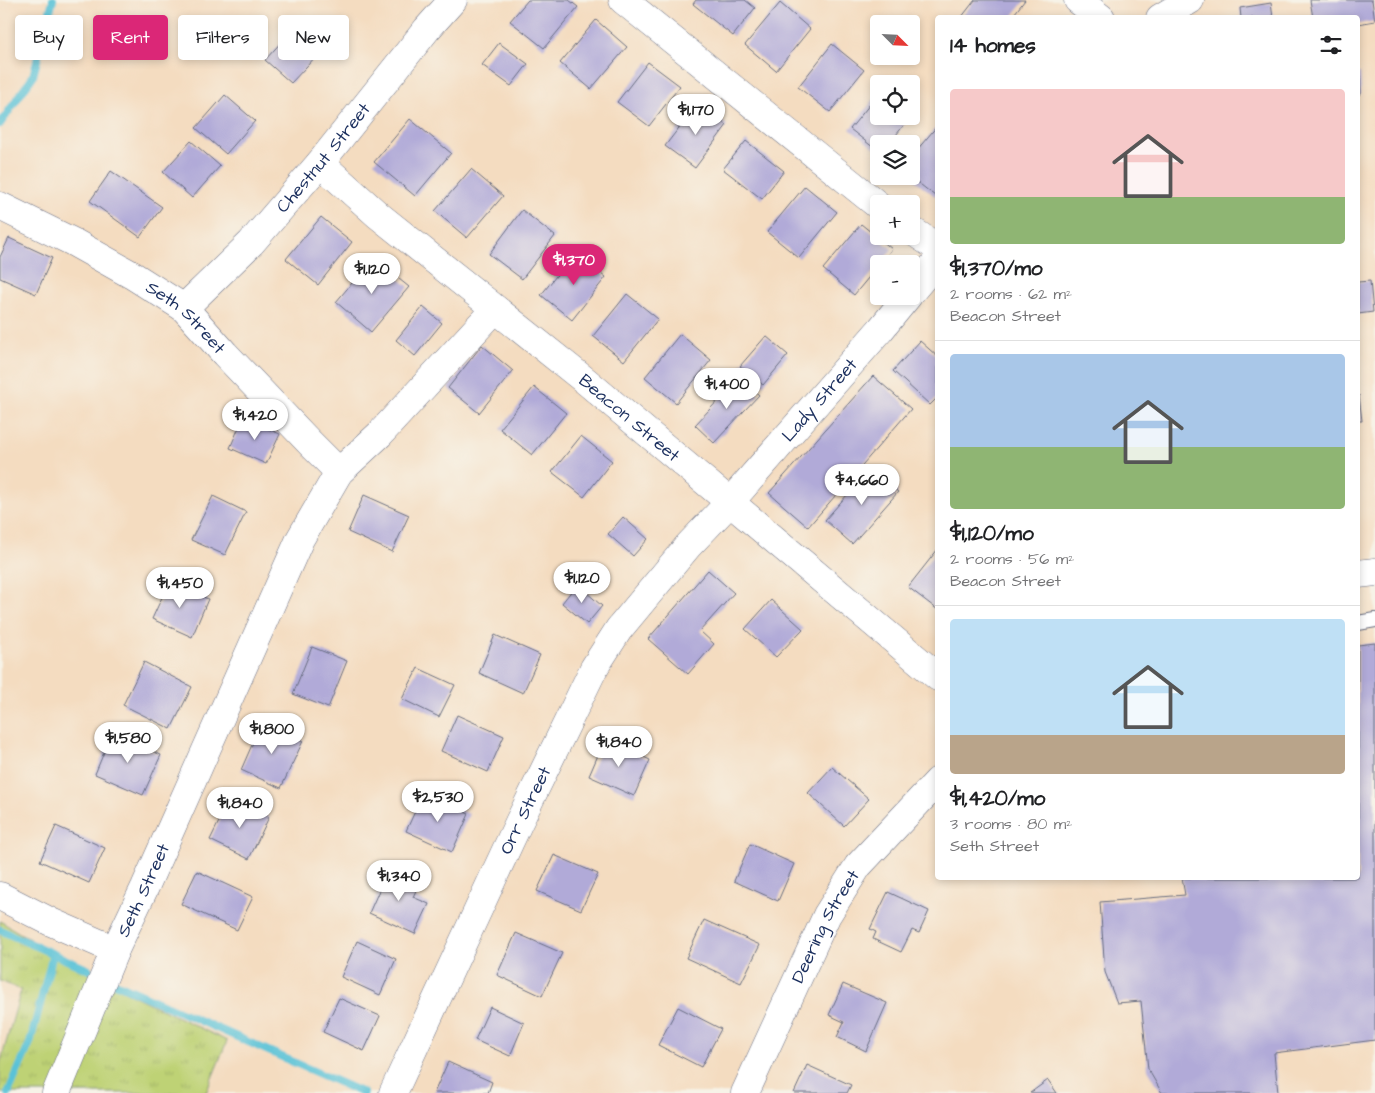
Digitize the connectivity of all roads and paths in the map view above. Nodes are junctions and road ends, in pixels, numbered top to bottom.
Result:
1 (453, 0) edge
2 (623, 0) edge
3 (1078, 0) edge
4 (1190, 0) edge
5 (1199, 0) edge
6 (1097, 15) edge
7 (1165, 15) edge
8 (1202, 15) edge
9 (320, 163) junction
10 (870, 199) edge
11 (0, 206) edge
12 (920, 236) edge
13 (935, 246) edge
14 (935, 264) edge
15 (920, 281) edge
16 (901, 305) edge
17 (184, 308) junction
18 (495, 309) junction
19 (339, 472) junction
20 (730, 502) junction
21 (1375, 572) edge
22 (1360, 574) edge
23 (1375, 620) edge
24 (1360, 623) edge
25 (935, 674) edge
26 (935, 784) edge
27 (0, 896) edge
28 (115, 950) junction
29 (56, 1093) edge
30 (393, 1093) edge
31 (745, 1093) edge

1 - 9 street, Chestnut Street
2 - 10 street
3 - 6 street
4 - 7 street
5 - 8 street
9 - 17 street, Chestnut Street
9 - 18 street, Beacon Street
11 - 17 street, Seth Street
12 - 13 street
14 - 15 street
16 - 20 street, Lady Street
17 - 19 street, Seth Street
18 - 19 street, Seth Street
18 - 20 street, Beacon Street
19 - 28 street, Seth Street
20 - 25 street, Beacon Street
20 - 30 street, Orr Street
21 - 22 street
23 - 24 lane
26 - 31 street, Deering Street
27 - 28 street
28 - 29 street, Seth Street

